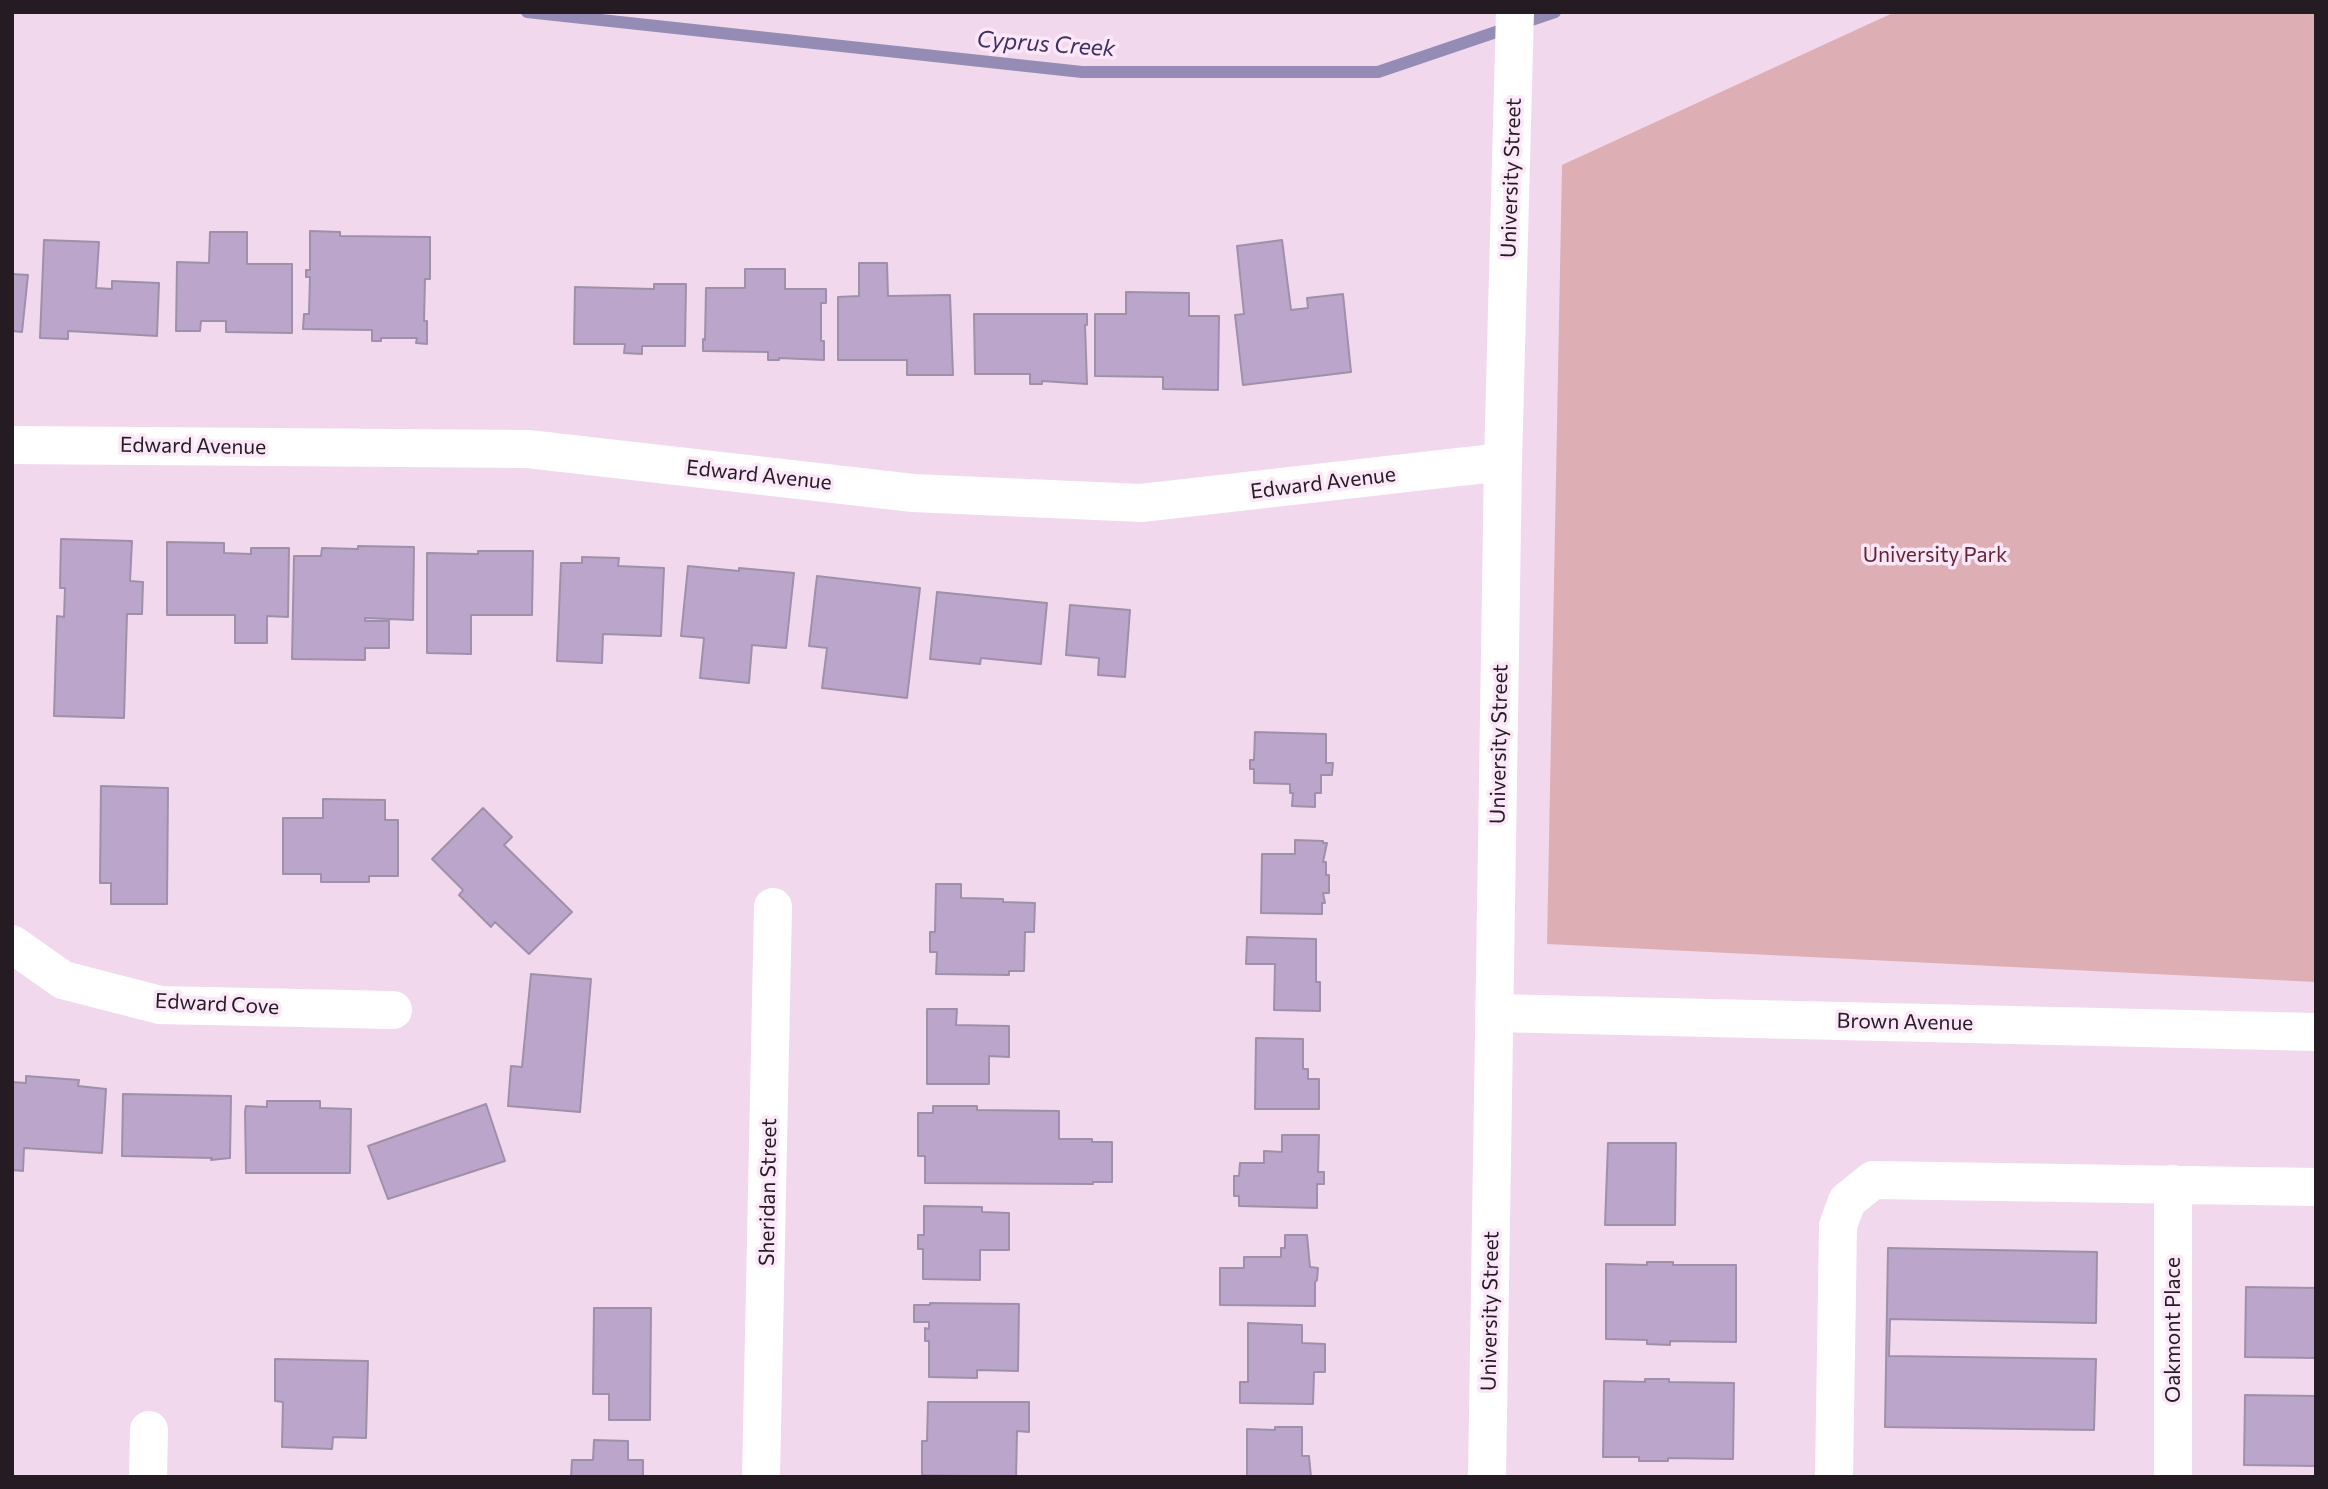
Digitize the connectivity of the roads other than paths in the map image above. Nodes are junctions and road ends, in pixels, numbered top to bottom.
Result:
1 (1515, 12) edge
2 (12, 444) edge
3 (1503, 462) junction
4 (773, 906) dead end
5 (12, 944) edge
6 (393, 1010) dead end
7 (1494, 1013) junction
8 (2316, 1032) edge
9 (2174, 1184) junction
10 (2316, 1187) edge
11 (149, 1430) dead end
12 (148, 1477) edge
13 (761, 1477) edge
14 (1487, 1477) edge
15 (1835, 1477) edge
16 (2173, 1477) edge

1 - 3 street, University Street
2 - 3 street, Edward Avenue
3 - 7 street, University Street
4 - 13 street, Sheridan Street
5 - 6 street, Edward Cove
7 - 8 street, Brown Avenue
7 - 14 street, University Street
9 - 10 street
9 - 15 street
9 - 16 street, Oakmont Place
11 - 12 street

